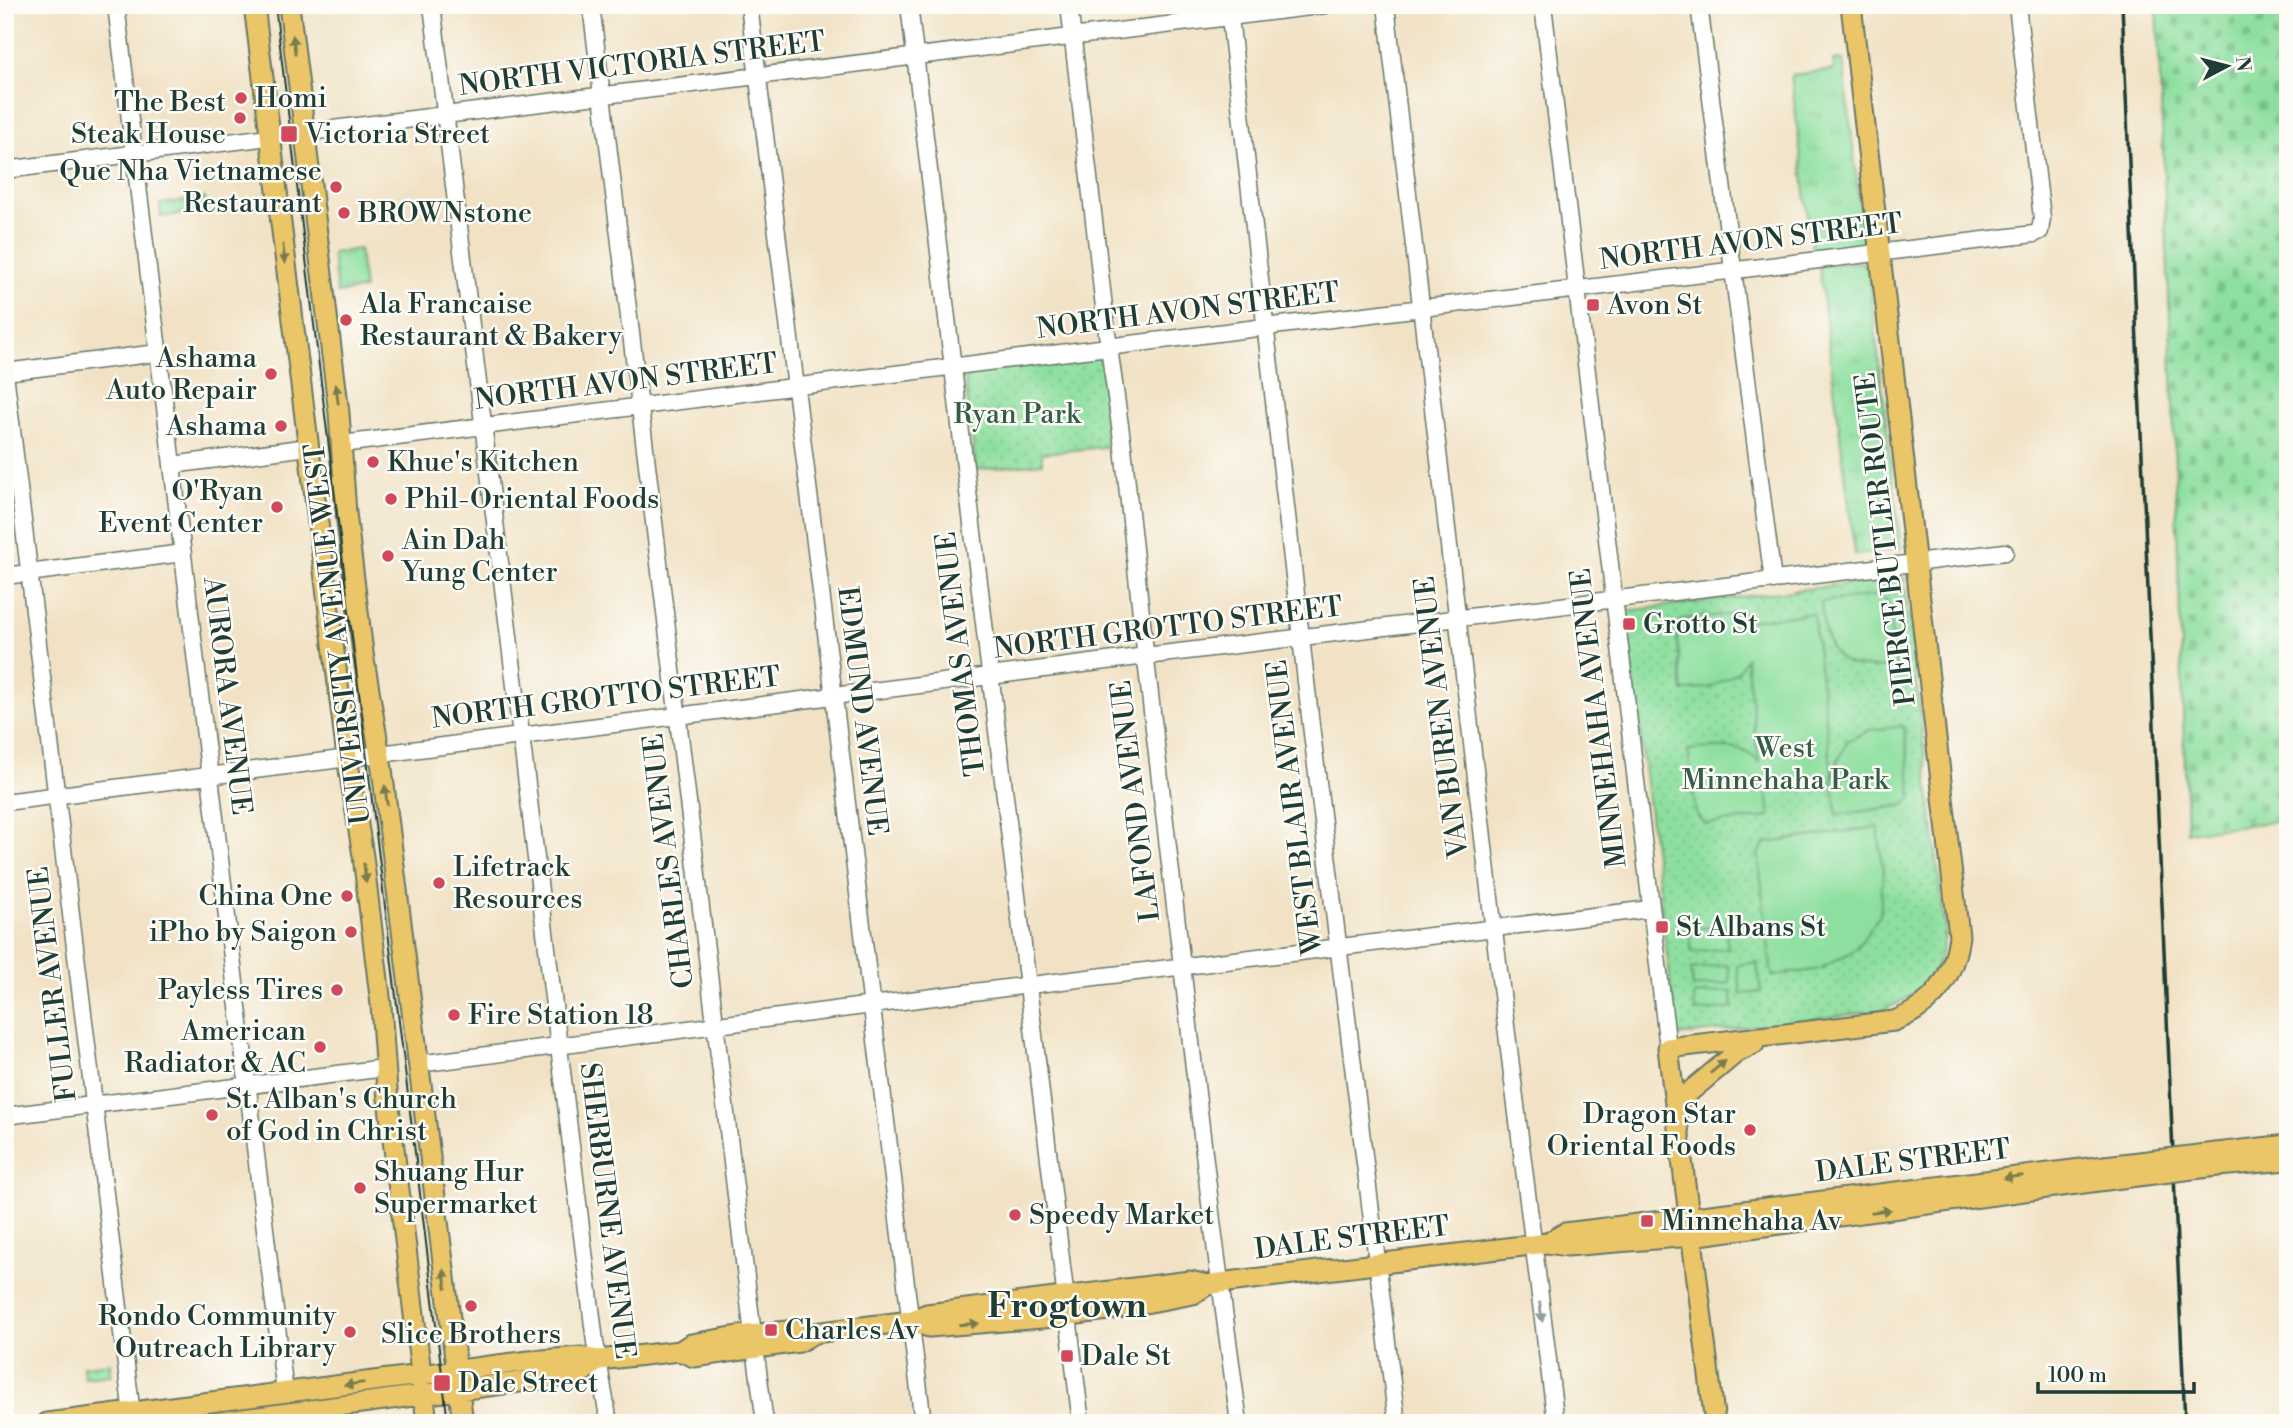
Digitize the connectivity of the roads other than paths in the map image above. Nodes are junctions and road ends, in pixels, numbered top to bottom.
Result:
1 (116, 5) edge
2 (254, 5) edge
3 (289, 5) edge
4 (432, 5) edge
5 (591, 5) edge
6 (749, 5) edge
7 (909, 5) edge
8 (1069, 5) edge
9 (1326, 5) edge
10 (1386, 5) edge
11 (1543, 5) edge
12 (1699, 5) edge
13 (1851, 5) edge
14 (2017, 5) edge
15 (1230, 17) junction
16 (1073, 36) junction
17 (915, 56) junction
18 (758, 76) junction
19 (601, 96) junction
20 (446, 116) junction
21 (305, 132) junction
22 (270, 137) junction
23 (134, 154) junction
24 (5, 170) edge
25 (1880, 253) junction
26 (1734, 270) junction
27 (1577, 289) junction
28 (1421, 308) junction
29 (1265, 327) junction
30 (1109, 347) junction
31 (158, 353) junction
32 (953, 367) junction
33 (5, 372) edge
34 (796, 387) junction
35 (639, 406) junction
36 (483, 426) junction
37 (342, 444) junction
38 (308, 447) junction
39 (172, 465) junction
40 (2005, 552) dead end
41 (183, 553) junction
42 (1917, 563) junction
43 (30, 573) junction
44 (5, 576) edge
45 (1773, 581) junction
46 (1613, 600) junction
47 (1457, 618) junction
48 (1301, 638) junction
49 (1146, 656) junction
50 (991, 678) junction
51 (834, 696) junction
52 (678, 716) junction
53 (521, 735) junction
54 (380, 753) junction
55 (346, 757) junction
56 (211, 775) junction
57 (56, 794) junction
58 (5, 802) edge
59 (1650, 909) junction
60 (1493, 928) junction
61 (1339, 947) junction
62 (1182, 966) junction
63 (1027, 986) junction
64 (871, 1006) junction
65 (715, 1026) junction
66 (1766, 1038) junction
67 (559, 1045) junction
68 (1668, 1048) junction
69 (418, 1064) junction
70 (385, 1068) junction
71 (248, 1084) junction
72 (94, 1104) junction
73 (1675, 1104) junction
74 (5, 1116) edge
75 (2288, 1145) edge
76 (2216, 1160) junction
77 (2288, 1160) edge
78 (1691, 1227) junction
79 (1540, 1244) junction
80 (1376, 1264) junction
81 (1213, 1284) junction
82 (1066, 1306) junction
83 (910, 1321) junction
84 (754, 1342) junction
85 (599, 1360) junction
86 (457, 1371) junction
87 (422, 1375) junction
88 (459, 1392) junction
89 (285, 1393) junction
90 (424, 1396) junction
91 (133, 1417) edge
92 (47, 1423) edge
93 (212, 1423) edge
94 (427, 1423) edge
95 (463, 1423) edge
96 (609, 1423) edge
97 (765, 1423) edge
98 (923, 1423) edge
99 (1081, 1423) edge
100 (1239, 1423) edge
101 (1397, 1423) edge
102 (1556, 1423) edge
103 (1715, 1423) edge

1 - 23 street, AURORA AVENUE
2 - 22 main road, UNIVERSITY AVENUE WEST
21 -> 3 main road, UNIVERSITY AVENUE WEST
4 - 20 street, SHERBURNE AVENUE
5 - 19 street, CHARLES AVENUE
6 - 18 street, EDMUND AVENUE
7 - 17 street, THOMAS AVENUE
8 - 16 street, LAFOND AVENUE
9 - 15 street, NORTH VICTORIA STREET
10 - 28 street, VAN BUREN AVENUE
11 - 27 street, MINNEHAHA AVENUE
12 - 26 street
13 - 25 main road, PIERCE BUTLER ROUTE
14 - 25 street, NORTH AVON STREET
15 - 16 street, NORTH VICTORIA STREET
15 - 29 street, WEST BLAIR AVENUE
16 - 17 street, NORTH VICTORIA STREET
16 - 30 street, LAFOND AVENUE
17 - 18 street, NORTH VICTORIA STREET
17 - 32 street, THOMAS AVENUE
18 - 19 street, NORTH VICTORIA STREET
18 - 34 street, EDMUND AVENUE
19 - 20 street, NORTH VICTORIA STREET
19 - 35 street, CHARLES AVENUE
20 - 21 street, NORTH VICTORIA STREET
20 - 36 street, SHERBURNE AVENUE
21 - 22 street, NORTH VICTORIA STREET
37 -> 21 main road, UNIVERSITY AVENUE WEST
22 - 23 street, NORTH VICTORIA STREET
22 -> 38 main road, UNIVERSITY AVENUE WEST
23 - 24 street, NORTH VICTORIA STREET
23 - 31 street, AURORA AVENUE
25 - 26 street, NORTH AVON STREET
25 - 42 main road, PIERCE BUTLER ROUTE
26 - 27 street, NORTH AVON STREET
26 - 45 street
27 - 28 street, NORTH AVON STREET
27 - 46 street, MINNEHAHA AVENUE
28 - 29 street, NORTH AVON STREET
28 - 47 street, VAN BUREN AVENUE
29 - 30 street, NORTH AVON STREET
29 - 48 street, WEST BLAIR AVENUE
30 - 32 street, NORTH AVON STREET
30 - 49 street, LAFOND AVENUE
31 - 33 street
31 - 39 street, AURORA AVENUE
32 - 34 street, NORTH AVON STREET
32 - 50 street, THOMAS AVENUE
33 - 43 street, FULLER AVENUE
34 - 35 street, NORTH AVON STREET
34 - 51 street, EDMUND AVENUE
35 - 36 street, NORTH AVON STREET
35 - 52 street, CHARLES AVENUE
36 - 37 street, NORTH AVON STREET
36 - 53 street, SHERBURNE AVENUE
37 - 54 main road, UNIVERSITY AVENUE WEST
38 - 39 street
38 - 55 main road, UNIVERSITY AVENUE WEST
39 - 41 street, AURORA AVENUE
40 - 42 street, NORTH GROTTO STREET
41 - 43 street
41 - 56 street, AURORA AVENUE
42 - 45 street, NORTH GROTTO STREET
42 - 66 main road, PIERCE BUTLER ROUTE
43 - 44 street
43 - 57 street, FULLER AVENUE
45 - 46 street, NORTH GROTTO STREET
46 - 47 street, NORTH GROTTO STREET
46 - 59 street, MINNEHAHA AVENUE
47 - 48 street, NORTH GROTTO STREET
47 - 60 street, VAN BUREN AVENUE
48 - 49 street, NORTH GROTTO STREET
48 - 61 street, WEST BLAIR AVENUE
49 - 50 street, NORTH GROTTO STREET
49 - 62 street, LAFOND AVENUE
50 - 51 street, NORTH GROTTO STREET
50 - 63 street, THOMAS AVENUE
51 - 52 street, NORTH GROTTO STREET
51 - 64 street, EDMUND AVENUE
52 - 53 street, NORTH GROTTO STREET
52 - 65 street, CHARLES AVENUE
53 - 54 street, NORTH GROTTO STREET
53 - 67 street, SHERBURNE AVENUE
54 - 55 street, NORTH GROTTO STREET
69 -> 54 main road, UNIVERSITY AVENUE WEST
55 - 56 street, NORTH GROTTO STREET
55 -> 70 main road, UNIVERSITY AVENUE WEST
56 - 57 street, NORTH GROTTO STREET
56 - 71 street, AURORA AVENUE
57 - 58 street, NORTH GROTTO STREET
57 - 72 street, FULLER AVENUE
59 - 60 street
59 - 68 street, MINNEHAHA AVENUE
60 - 61 street
60 - 79 street, VAN BUREN AVENUE
61 - 62 street
61 - 80 street, WEST BLAIR AVENUE
62 - 63 street
62 - 81 street, LAFOND AVENUE
63 - 64 street
63 - 82 street, THOMAS AVENUE
64 - 65 street
64 - 83 street, EDMUND AVENUE
65 - 67 street
65 - 84 street, CHARLES AVENUE
66 - 68 main road, PIERCE BUTLER ROUTE
73 -> 66 main road
67 - 69 street
67 - 85 street, SHERBURNE AVENUE
68 - 73 main road, MINNEHAHA AVENUE
86 -> 69 main road, UNIVERSITY AVENUE WEST
70 - 71 street
70 - 87 main road, UNIVERSITY AVENUE WEST
71 - 72 street
71 - 89 street, AURORA AVENUE
72 - 74 street
72 - 91 street, FULLER AVENUE
73 - 78 main road, MINNEHAHA AVENUE
75 - 76 main road, DALE STREET
76 - 77 main road, DALE STREET
76 - 78 main road, DALE STREET, bridge
78 - 79 main road, DALE STREET
78 - 103 main road, MINNEHAHA AVENUE
79 - 80 main road, DALE STREET
79 -> 102 street, VAN BUREN AVENUE
80 - 81 main road, DALE STREET
80 - 101 street, WEST BLAIR AVENUE
81 - 82 main road, DALE STREET
81 - 100 street, LAFOND AVENUE
82 - 83 main road, DALE STREET
82 - 99 street, THOMAS AVENUE
83 - 84 main road, DALE STREET
83 - 98 street, EDMUND AVENUE
84 - 85 main road, DALE STREET
84 - 97 street, CHARLES AVENUE
85 - 86 main road, DALE STREET
85 - 88 main road, DALE STREET
85 - 96 street, SHERBURNE AVENUE
86 - 87 main road, DALE STREET
86 - 88 main road, UNIVERSITY AVENUE WEST
87 -> 89 main road, DALE STREET
87 - 90 main road, UNIVERSITY AVENUE WEST
88 - 90 main road, DALE STREET
88 - 95 main road, UNIVERSITY AVENUE WEST
89 - 91 main road, DALE STREET
90 - 93 main road, DALE STREET
90 - 94 main road, UNIVERSITY AVENUE WEST
91 - 92 main road, DALE STREET

